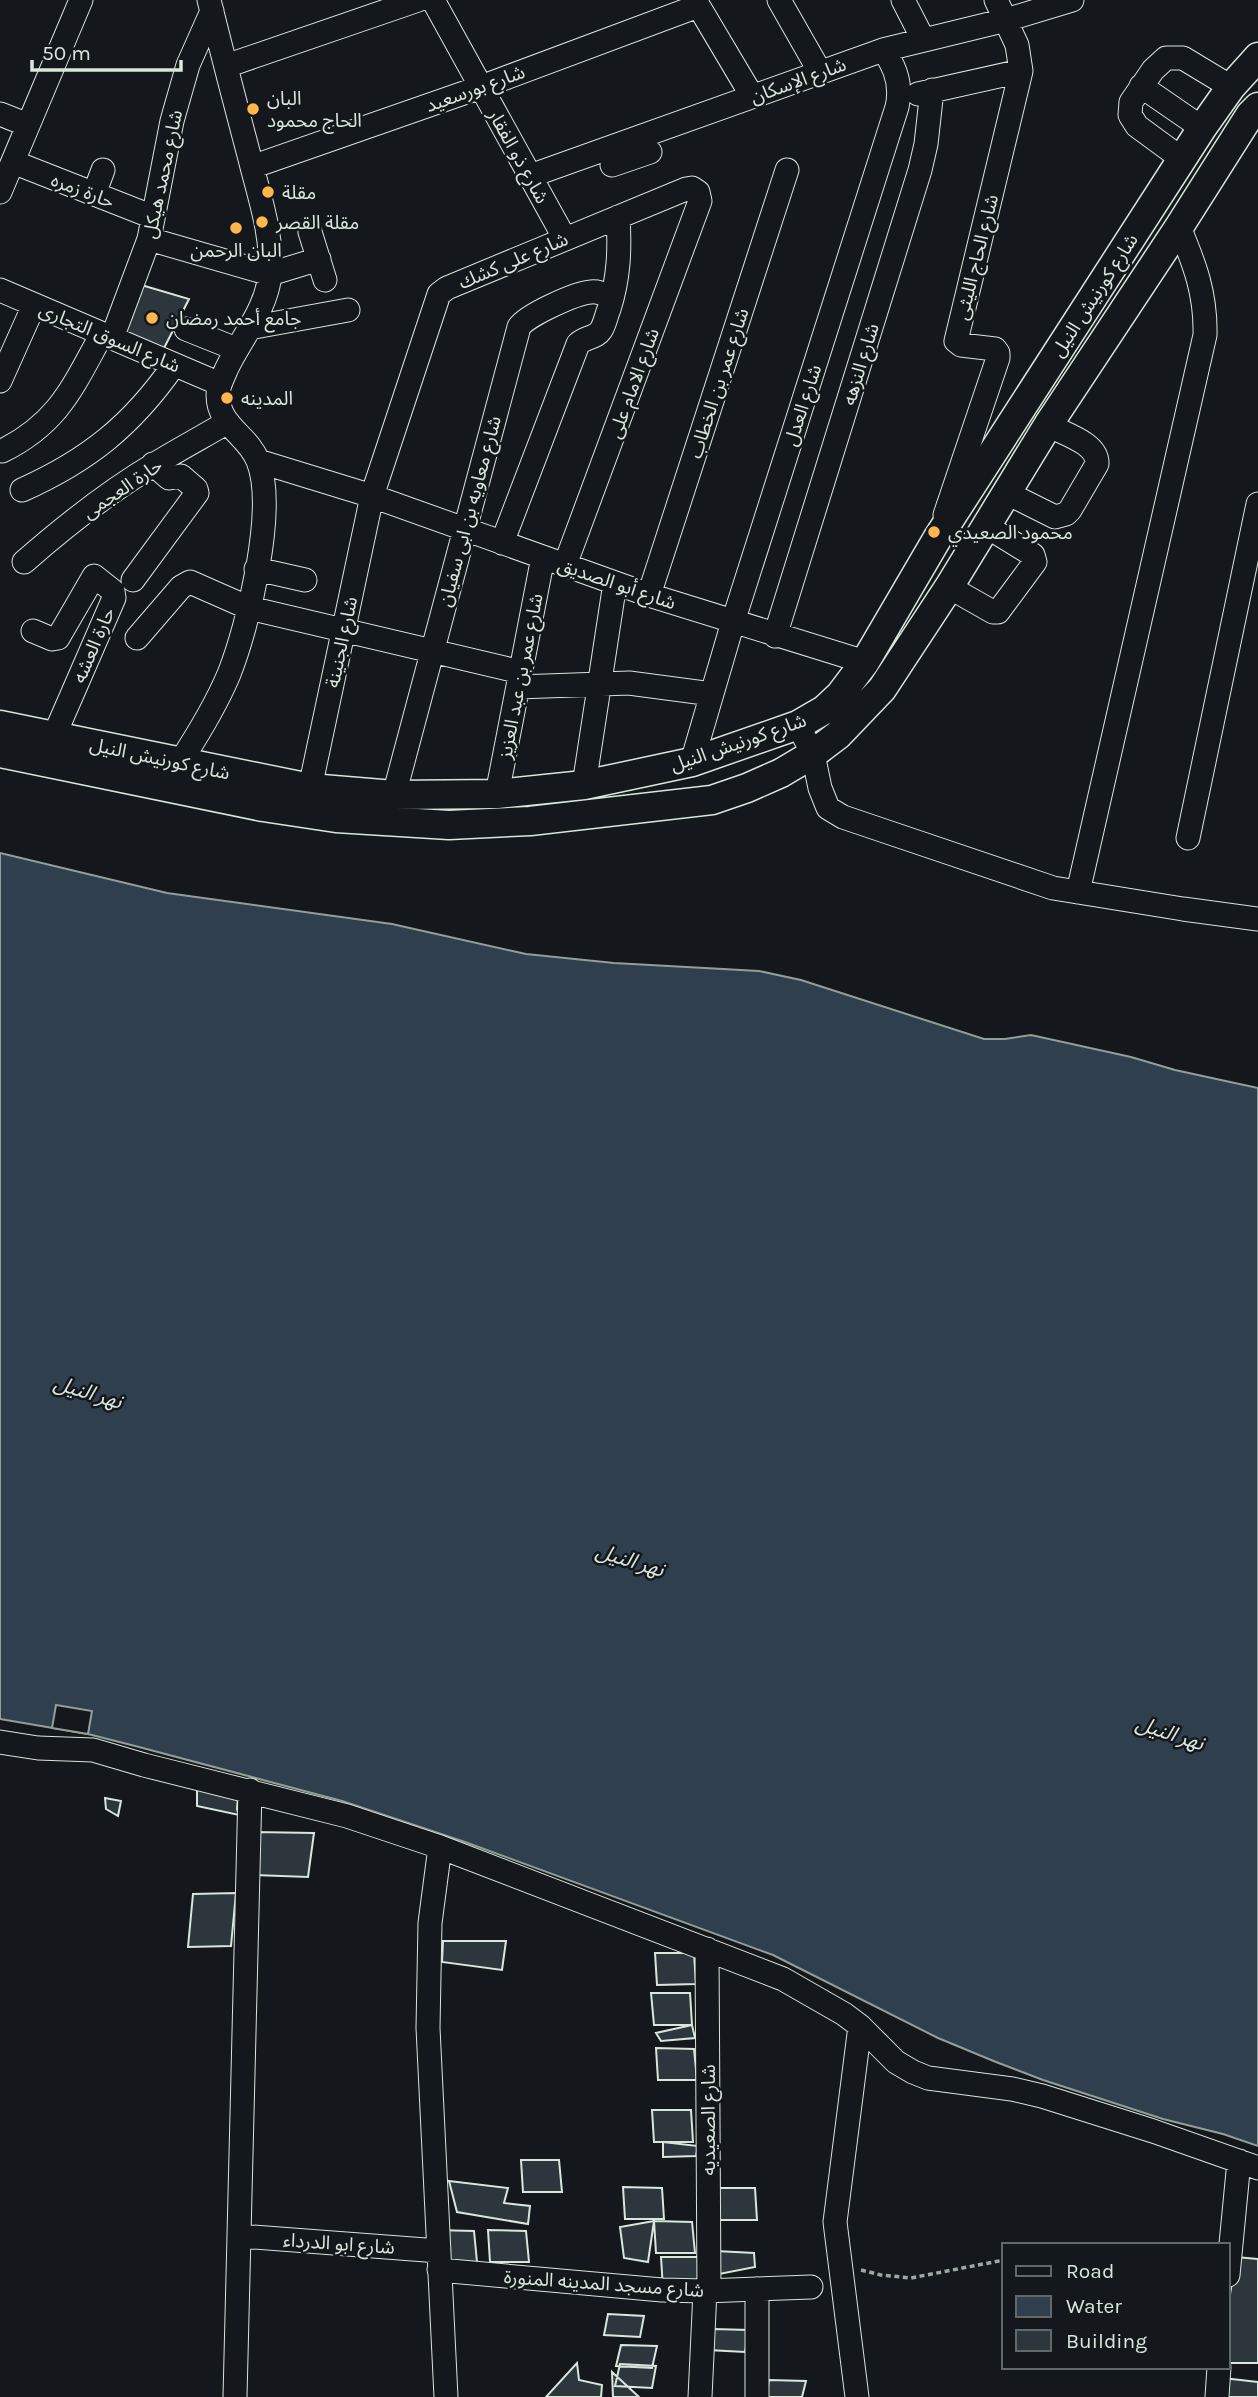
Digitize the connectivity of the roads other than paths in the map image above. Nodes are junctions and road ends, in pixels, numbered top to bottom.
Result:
1 (81, 0) edge
2 (418, 0) edge
3 (433, 0) edge
4 (779, 0) edge
5 (903, 0) edge
6 (1072, 0) edge
7 (696, 3) edge
8 (210, 5) edge
9 (1001, 10) edge
10 (923, 39) junction
11 (883, 50) junction
12 (1258, 57) edge
13 (226, 66) junction
14 (1021, 71) junction
15 (820, 72) junction
16 (1142, 86) junction
17 (481, 87) junction
18 (1231, 88) junction
19 (932, 90) junction
20 (751, 96) junction
21 (899, 100) junction
22 (1258, 107) edge
23 (0, 114) edge
24 (28, 125) junction
25 (1202, 128) junction
26 (644, 148) junction
27 (1182, 159) junction
28 (13, 162) junction
29 (612, 165) dead end
30 (252, 167) junction
31 (103, 170) dead end
32 (787, 170) dead end
33 (530, 176) junction
34 (0, 192) edge
35 (94, 194) junction
36 (700, 201) joint
37 (618, 217) junction
38 (1179, 227) junction
39 (151, 228) junction
40 (310, 232) dead end
41 (565, 239) junction
42 (270, 274) junction
43 (0, 290) edge
44 (612, 298) junction
45 (34, 305) junction
46 (348, 310) dead end
47 (186, 328) dead end
48 (249, 328) junction
49 (107, 336) junction
50 (236, 349) junction
51 (174, 365) junction
52 (0, 381) edge
53 (220, 384) junction
54 (226, 423) junction
55 (1048, 425) junction
56 (2, 451) edge
57 (258, 461) junction
58 (153, 464) junction
59 (22, 490) dead end
60 (1007, 493) junction
61 (373, 496) junction
62 (1258, 504) edge
63 (986, 526) junction
64 (464, 529) junction
65 (937, 539) junction
66 (502, 543) junction
67 (543, 557) junction
68 (24, 562) dead end
69 (565, 565) junction
70 (256, 569) junction
71 (133, 580) dead end
72 (306, 580) dead end
73 (615, 583) junction
74 (949, 587) junction
75 (649, 595) junction
76 (249, 608) junction
77 (733, 622) junction
78 (33, 631) dead end
79 (344, 631) junction
80 (775, 636) junction
81 (137, 638) dead end
82 (431, 652) junction
83 (864, 662) junction
84 (520, 680) junction
85 (600, 683) junction
86 (712, 694) junction
87 (0, 725) edge
88 (798, 726) junction
89 (54, 736) junction
90 (0, 752) edge
91 (813, 754) junction
92 (180, 761) junction
93 (692, 762) junction
94 (584, 785) junction
95 (310, 788) junction
96 (496, 794) junction
97 (394, 795) junction
98 (1188, 838) dead end
99 (1078, 892) junction
100 (1258, 919) edge
101 (0, 1742) edge
102 (250, 1790) junction
103 (440, 1847) junction
104 (707, 1949) junction
105 (860, 2026) junction
106 (1249, 2164) edge
107 (240, 2236) junction
108 (439, 2261) junction
109 (1230, 2265) edge
110 (811, 2287) dead end
111 (757, 2289) junction
112 (707, 2291) junction
113 (1219, 2369) edge
114 (235, 2397) edge
115 (446, 2397) edge
116 (700, 2397) edge
117 (757, 2397) edge
118 (857, 2397) edge
119 (1217, 2397) edge

1 - 24 street
2 - 13 street
3 - 17 street, شارع ذو الفقار
4 - 15 street
5 - 10 street
6 - 9 street, شارع الإسكان
7 - 17 street, شارع بورسعيد
7 - 20 street
8 - 13 street
8 - 39 street, شارع محمد هيكل
9 - 10 street, شارع الإسكان
9 - 14 street, شارع الحاج الليثى
10 - 11 street, شارع الإسكان
11 - 15 street, شارع الإسكان
11 - 21 street, شارع العدل
12 - 18 main road, شارع كورنيش النيل
13 - 30 street
14 - 19 street
14 - 65 street, شارع الحاج الليثى
15 - 20 street, شارع الإسكان
16 - 18 street
16 - 25 street
16 - 27 street
17 - 30 street, شارع بورسعيد
17 - 33 street, شارع ذو الفقار
18 - 25 main road, شارع كورنيش النيل
19 - 21 street
19 - 80 street, شارع النزهه
20 - 26 street, شارع الإسكان
21 - 77 street, شارع العدل
22 - 38 main road, شارع كورنيش النيل
23 - 24 street
24 - 28 street
25 - 27 main road, شارع كورنيش النيل
26 - 29 street
26 - 33 street, شارع الإسكان
27 - 65 main road, شارع كورنيش النيل
28 - 34 street
28 - 35 street, حارة زمره
30 - 42 street
31 - 35 street
32 - 75 street, شارع عمر بن الخطاب
33 - 41 street, شارع ذو الفقار
35 - 39 street, حارة زمره
36 - 37 street, شارع على كشك
36 - 69 street, شارع الامام على
37 - 41 street, شارع على كشك
37 - 44 street
38 - 55 main road, شارع كورنيش النيل
38 - 99 street
39 - 42 street, حارة زمره
39 - 49 street, شارع محمد هيكل
40 - 42 street
41 - 61 street, شارع على كشك
42 - 48 street
43 - 45 street, شارع السوق التجارى
44 - 64 street, شارع معاويه بن ابى سفيان
44 - 66 street
45 - 49 street, شارع السوق التجارى
45 - 52 street
46 - 48 street
47 - 50 street
48 - 50 street
49 - 51 street, شارع السوق التجارى
49 - 56 street, شارع محمد هيكل
50 - 53 street
51 - 53 street, شارع السوق التجارى
51 - 59 street
53 - 54 street
54 - 57 street
54 - 58 street, حارة العجمى
55 - 60 main road, شارع كورنيش النيل
55 - 60 street
57 - 61 street, شارع أبو الصديق
57 - 70 street
58 - 68 street, حارة العجمى
58 - 71 street
60 - 63 main road, شارع كورنيش النيل
61 - 64 street, شارع أبو الصديق
61 - 79 street, شارع الجنينة
62 - 98 street
63 - 74 main road, شارع كورنيش النيل
63 - 74 street
64 - 66 street, شارع أبو الصديق
64 - 82 street, شارع معاويه بن ابى سفيان
65 - 83 main road, شارع كورنيش النيل
66 - 67 street, شارع أبو الصديق
67 - 69 street, شارع أبو الصديق
67 - 84 street, شارع عمر بن عبد العزيز
69 - 73 street, شارع أبو الصديق
70 - 72 street
70 - 76 street
73 - 75 street, شارع أبو الصديق
73 - 85 street
74 - 91 main road, شارع كورنيش النيل
75 - 77 street, شارع أبو الصديق
76 - 79 street
76 - 81 street
76 - 92 street
77 - 80 street, شارع أبو الصديق
77 - 86 street, شارع العدل
78 - 89 street, حارة العشه
79 - 82 street
79 - 95 street, شارع الجنينة
80 - 83 street, شارع أبو الصديق
82 - 84 street
82 - 97 street, شارع معاويه بن ابى سفيان
83 - 88 main road, شارع كورنيش النيل
84 - 85 street
84 - 96 street, شارع عمر بن عبد العزيز
85 - 86 street
85 - 94 street
86 - 93 street, شارع العدل
87 - 89 main road, شارع كورنيش النيل
88 - 91 street
88 - 93 main road, شارع كورنيش النيل
89 - 92 main road, شارع كورنيش النيل
90 - 91 main road, شارع كورنيش النيل
91 - 99 street
92 - 95 main road, شارع كورنيش النيل
93 - 94 main road, شارع كورنيش النيل
94 - 96 main road, شارع كورنيش النيل
95 - 97 main road, شارع كورنيش النيل
96 - 97 main road, شارع كورنيش النيل
99 - 100 street
101 - 102 street
102 - 103 street
102 - 107 street
103 - 104 street
103 - 108 street
104 - 105 street
104 - 112 street, شارع الصعيديه
105 - 106 street
105 - 118 street
106 - 109 street
107 - 108 street, شارع ابو الدرداء
107 - 114 street
108 - 112 street, شارع مسجد المدينه المنورة
108 - 115 street
110 - 111 street, شارع مسجد المدينه المنورة
111 - 112 street, شارع مسجد المدينه المنورة
111 - 117 street
112 - 116 street, شارع الصعيديه
113 - 119 street

